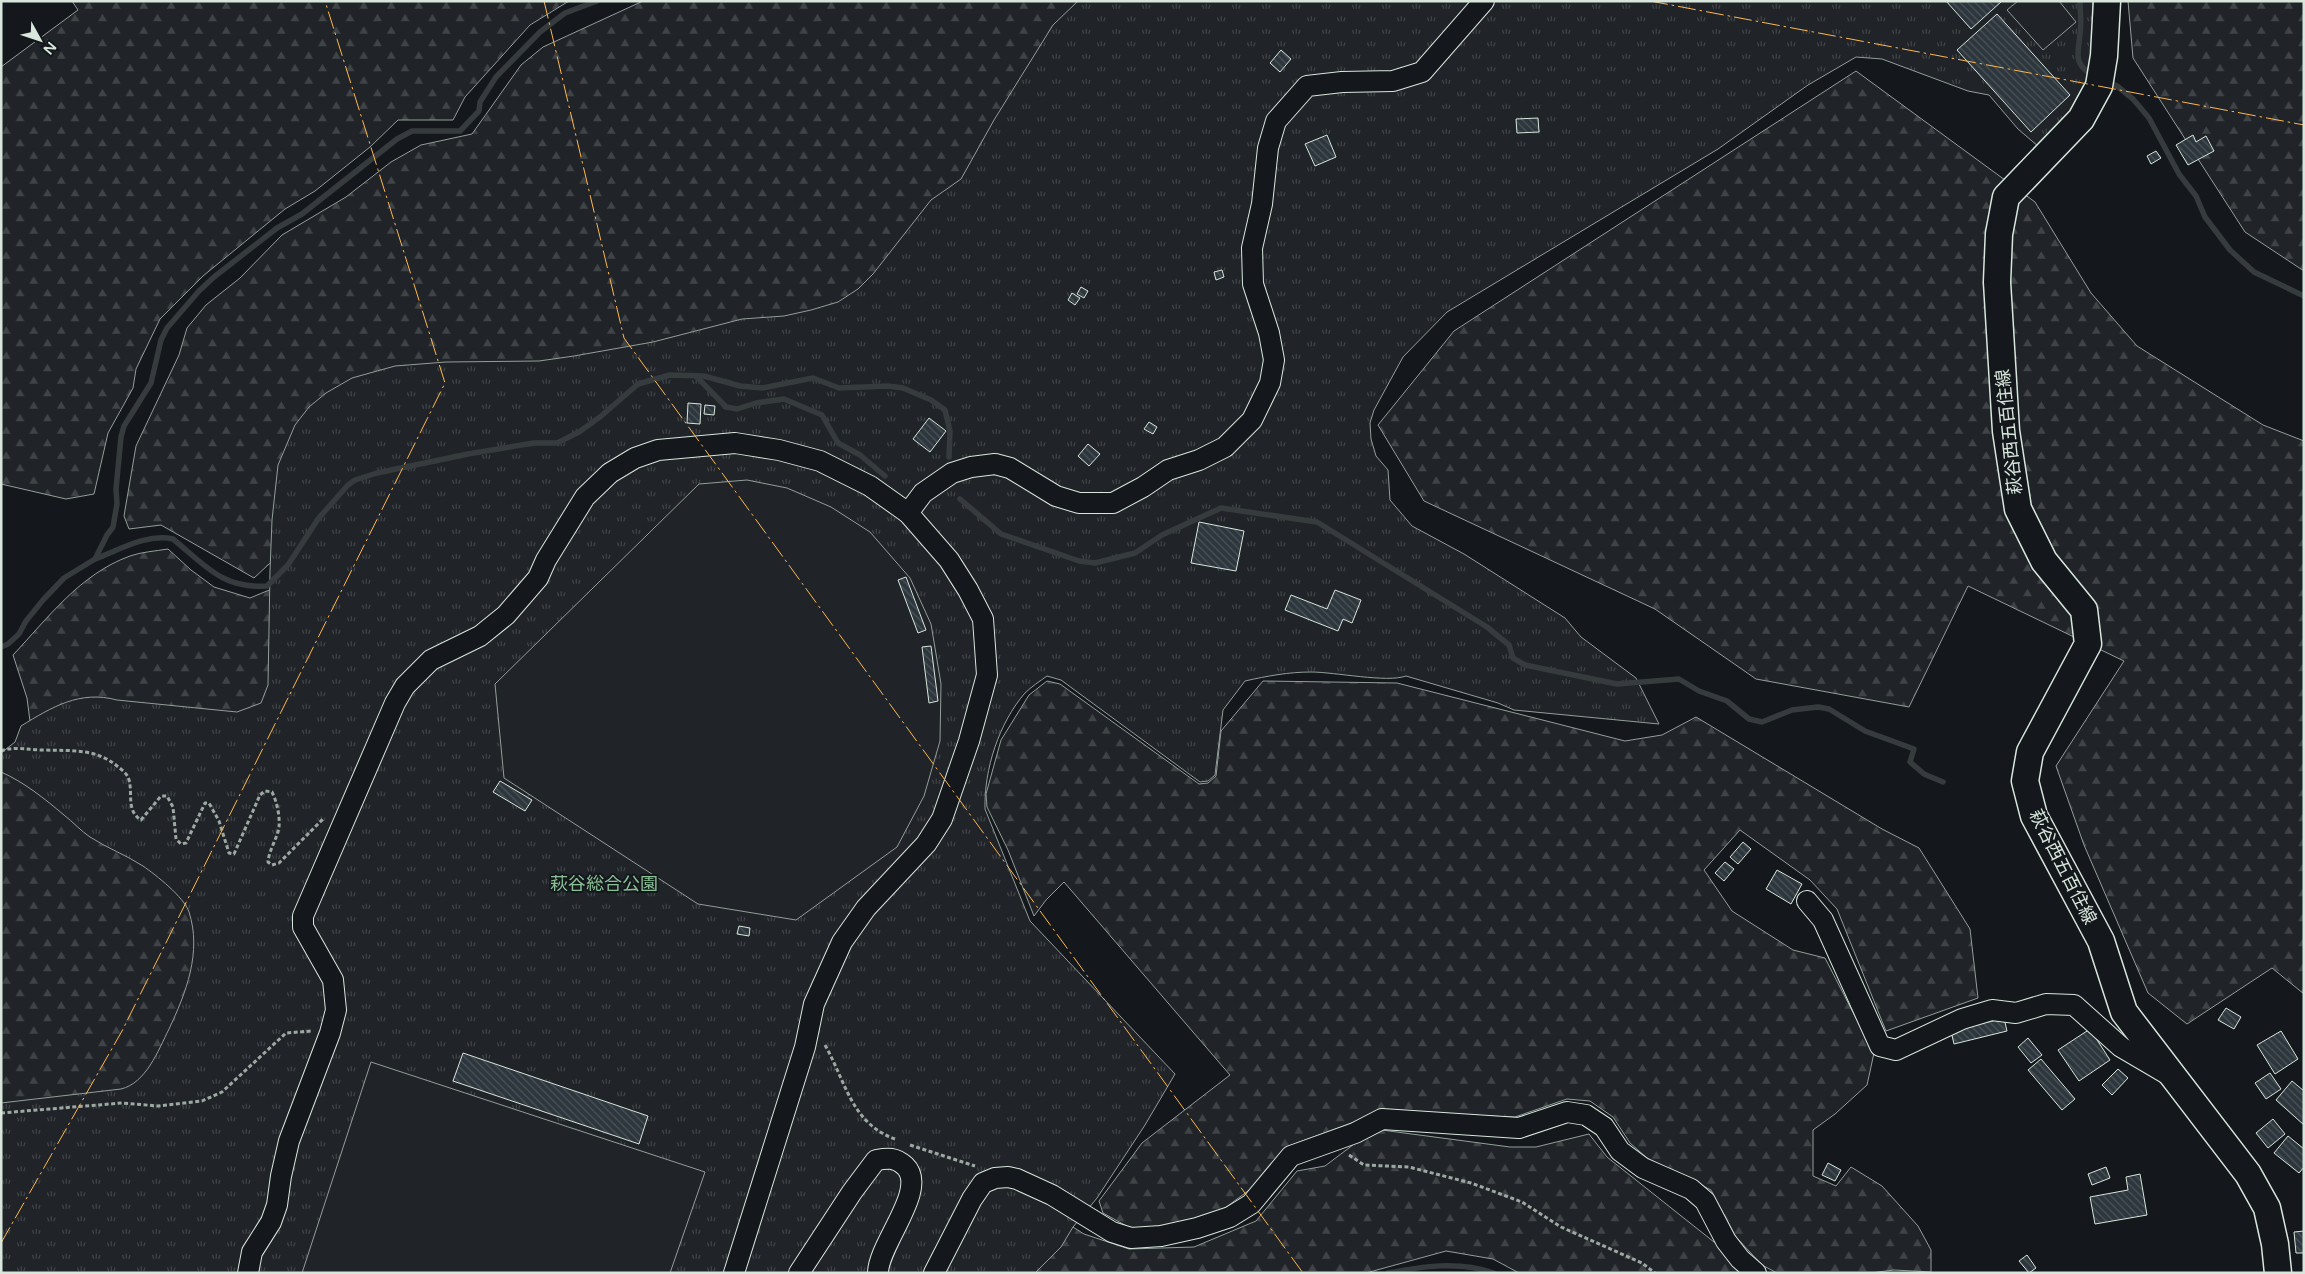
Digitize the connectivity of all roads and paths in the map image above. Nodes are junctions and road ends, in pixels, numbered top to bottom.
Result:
1 (1484, 1) edge
2 (2107, 1) edge
3 (908, 513) junction
4 (1, 751) edge
5 (329, 812) dead end
6 (1807, 901) dead end
7 (811, 1021) junction
8 (330, 1033) junction
9 (2175, 1078) junction
10 (1, 1113) edge
11 (897, 1140) dead end
12 (1329, 1142) junction
13 (906, 1143) dead end
14 (1008, 1177) junction
15 (248, 1273) edge
16 (734, 1273) edge
17 (798, 1273) edge
18 (878, 1273) edge
19 (934, 1273) edge
20 (1655, 1273) edge
21 (1756, 1273) edge
22 (2278, 1273) edge

1 - 3 street
2 - 9 main road, 萩谷西五百住線
3 - 7 street
3 - 8 street
4 - 5 path
6 - 9 street
7 - 11 path
7 - 16 street
8 - 10 path
8 - 15 street
9 - 22 main road, 萩谷西五百住線
12 - 14 street
12 - 20 path
12 - 21 street
13 - 14 path
14 - 19 street
17 - 18 street

